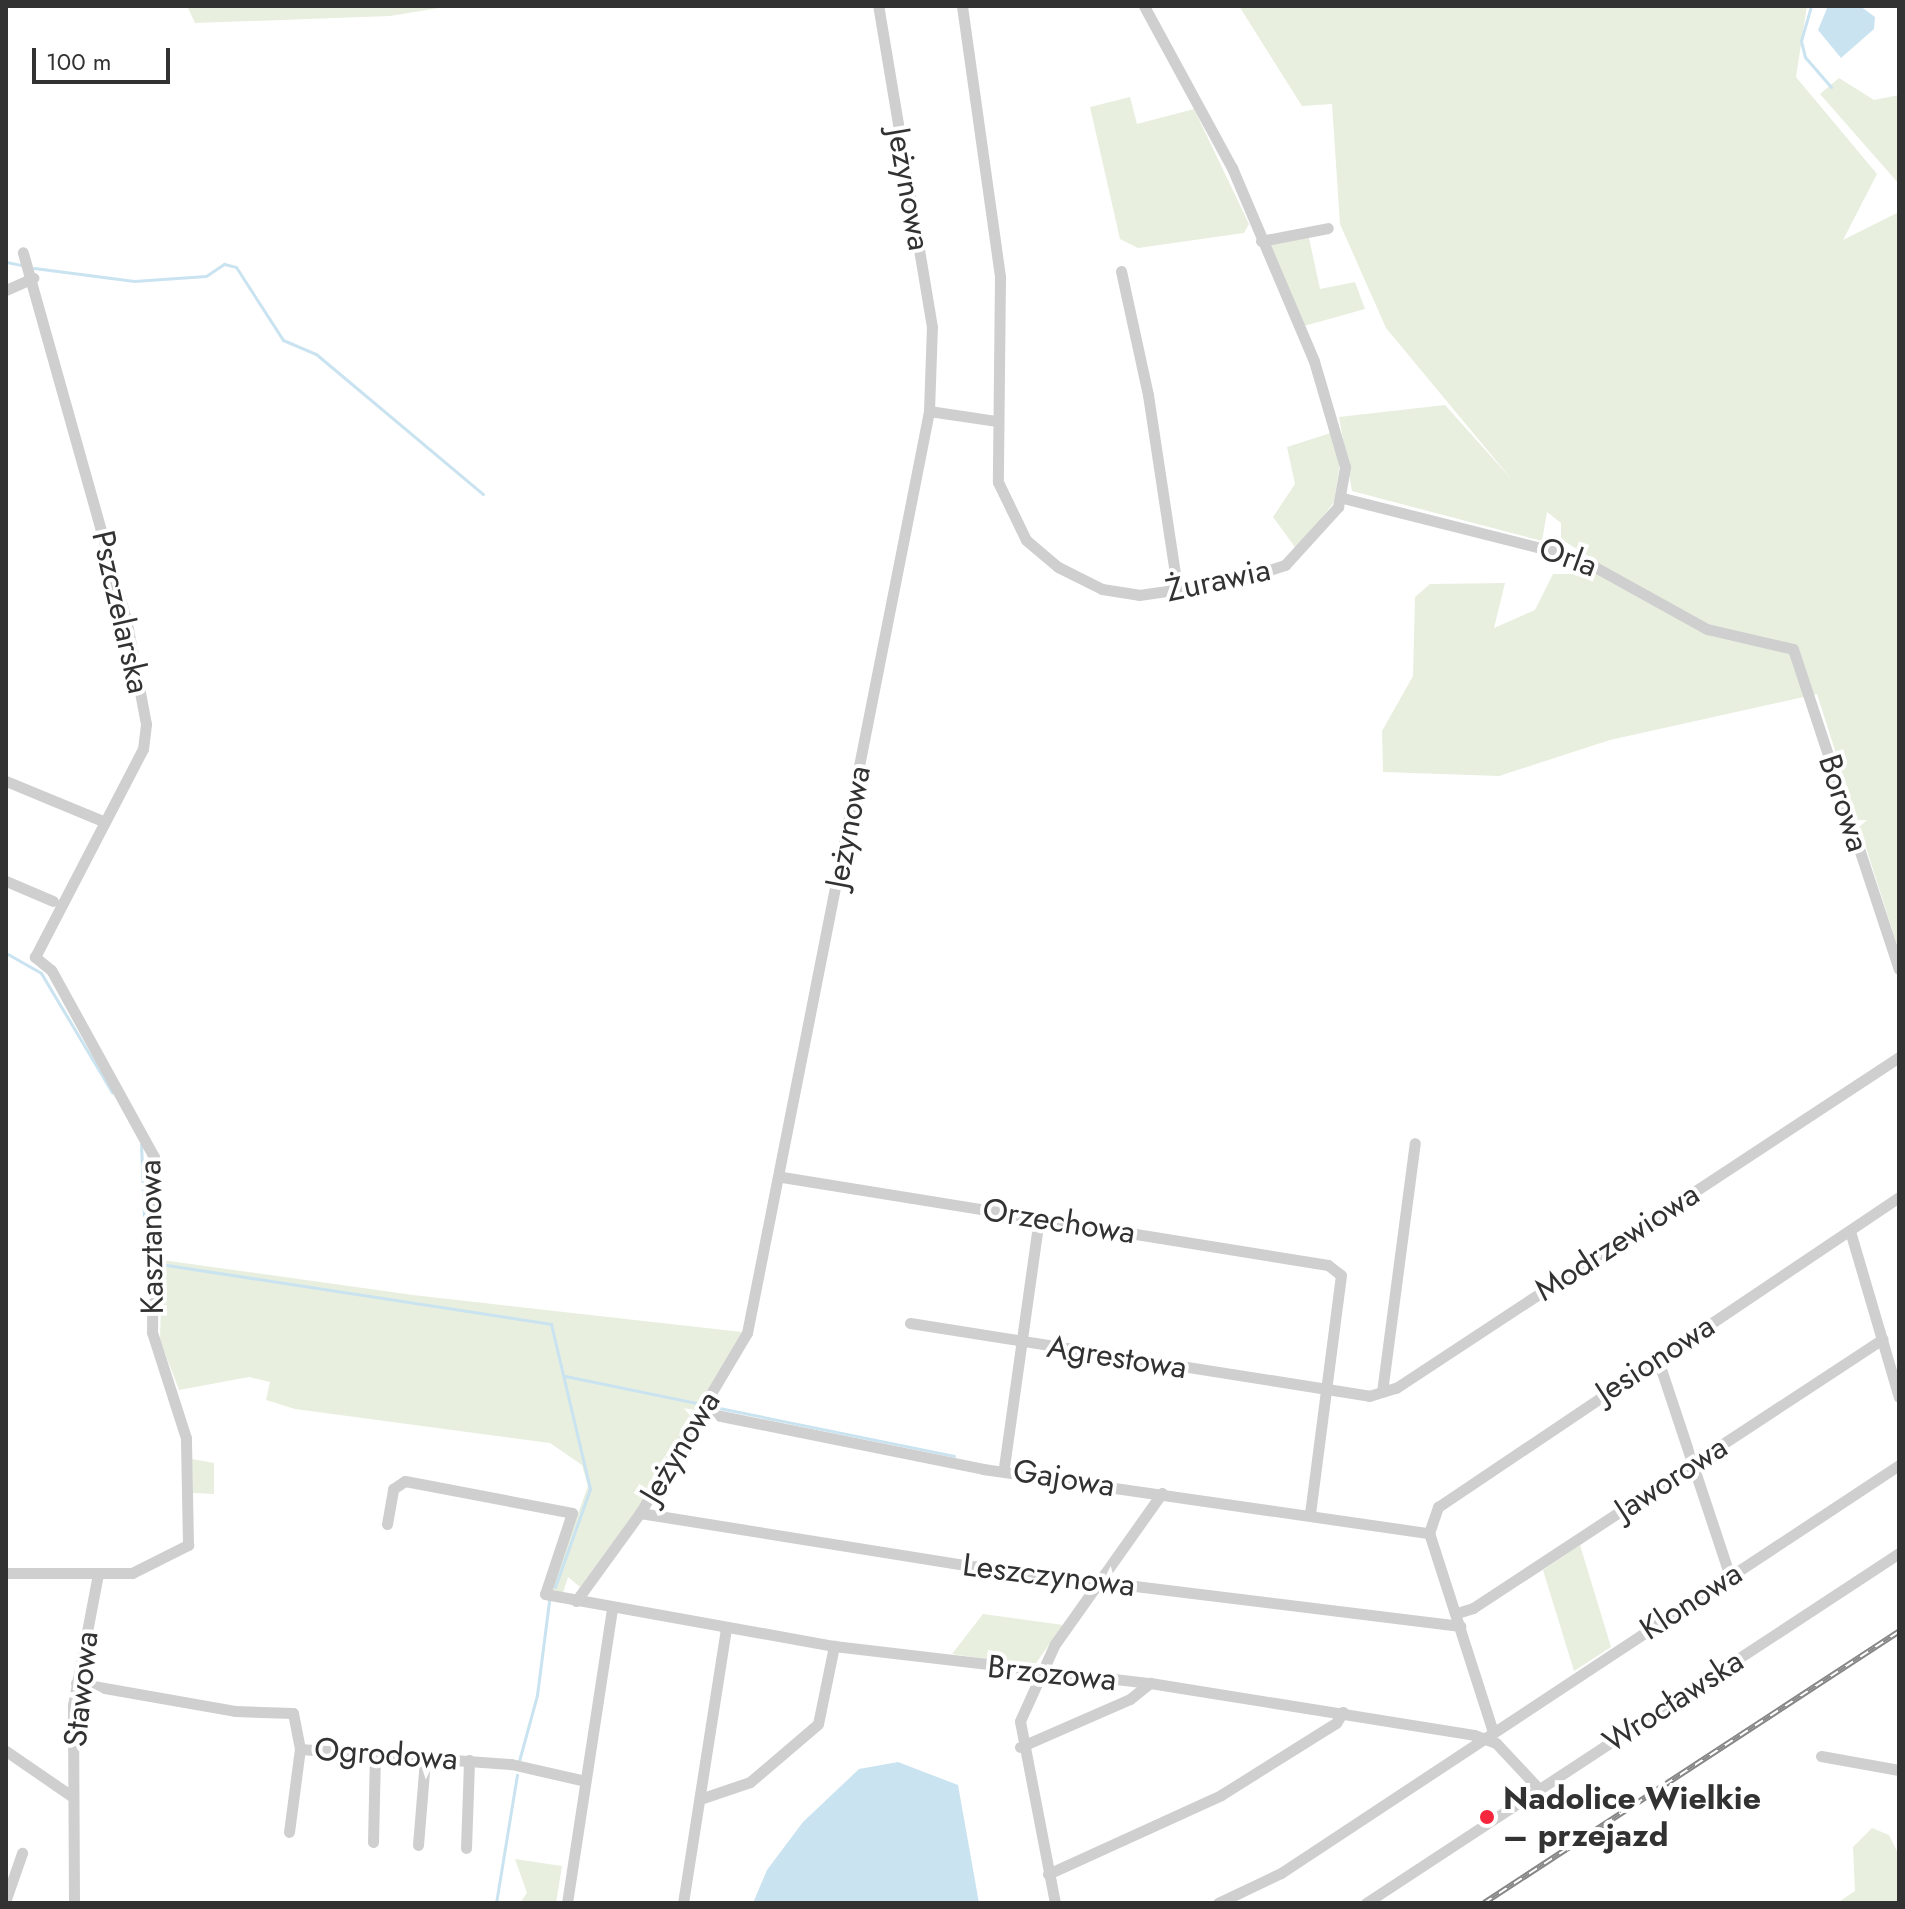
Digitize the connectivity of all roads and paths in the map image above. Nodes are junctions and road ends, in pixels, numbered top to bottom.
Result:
1 (878, 6) edge
2 (962, 6) edge
3 (1144, 6) edge
4 (1328, 228) dead end
5 (1261, 241) junction
6 (23, 252) dead end
7 (1121, 271) dead end
8 (33, 278) junction
9 (6, 290) edge
10 (929, 411) junction
11 (997, 421) junction
12 (1343, 498) junction
13 (1178, 593) junction
14 (1782, 645) joint
15 (6, 781) edge
16 (105, 822) junction
17 (6, 881) edge
18 (53, 901) dead end
19 (35, 957) joint
20 (1899, 969) edge
21 (1899, 1057) edge
22 (1415, 1143) dead end
23 (782, 1177) junction
24 (1899, 1197) edge
25 (1039, 1218) junction
26 (1850, 1231) junction
27 (910, 1323) dead end
28 (1883, 1339) junction
29 (1022, 1341) junction
30 (1657, 1357) junction
31 (1325, 1390) junction
32 (1382, 1392) junction
33 (1899, 1397) edge
34 (701, 1412) junction
35 (1693, 1464) junction
36 (1899, 1465) edge
37 (1004, 1467) junction
38 (1162, 1493) junction
39 (640, 1513) junction
40 (1310, 1515) junction
41 (387, 1524) dead end
42 (1429, 1533) junction
43 (1899, 1553) edge
44 (6, 1573) edge
45 (98, 1574) junction
46 (1730, 1576) junction
47 (1102, 1583) junction
48 (576, 1601) junction
49 (612, 1608) junction
50 (1457, 1613) junction
51 (1460, 1626) junction
52 (726, 1627) junction
53 (834, 1646) junction
54 (1039, 1673) junction
55 (76, 1683) junction
56 (1150, 1683) junction
57 (1343, 1712) junction
58 (1488, 1735) junction
59 (1020, 1747) junction
60 (300, 1749) junction
61 (6, 1751) edge
62 (375, 1754) junction
63 (1821, 1756) dead end
64 (425, 1759) junction
65 (469, 1760) junction
66 (1899, 1770) edge
67 (585, 1781) junction
68 (1539, 1789) junction
69 (73, 1797) junction
70 (700, 1799) junction
71 (289, 1832) dead end
72 (373, 1842) dead end
73 (418, 1845) dead end
74 (466, 1848) dead end
75 (22, 1853) dead end
76 (1048, 1874) junction
77 (6, 1899) edge
78 (74, 1903) edge
79 (567, 1903) edge
80 (683, 1903) edge
81 (1055, 1903) edge
82 (1218, 1903) edge
83 (1366, 1903) edge

1 - 10 street, Jeżynowa
2 - 11 street, Żurawia
3 - 5 street
4 - 5 street
5 - 12 street
6 - 8 street, Pszczelarska
7 - 13 street
8 - 9 street
8 - 16 street, Pszczelarska
10 - 11 street
10 - 23 street, Jeżynowa
11 - 13 street, Żurawia
12 - 13 street, Żurawia
12 - 14 street, Orla
14 - 20 street, Borowa
15 - 16 street
16 - 19 street, Pszczelarska
17 - 18 street
19 - 45 street, Kasztanowa
21 - 32 street, Modrzewiowa
22 - 32 street
23 - 25 street, Orzechowa
23 - 34 street, Jeżynowa
24 - 26 street, Jesionowa
25 - 29 street
25 - 31 street, Orzechowa
26 - 28 street
26 - 30 street, Jesionowa
27 - 29 street, Agrestowa
28 - 33 street
28 - 35 street, Jaworowa
29 - 31 street, Agrestowa
29 - 37 street
30 - 35 street
30 - 42 street, Jesionowa
31 - 32 street
31 - 40 street
34 - 37 street, Gajowa
34 - 39 street, Jeżynowa
35 - 46 street
35 - 50 street, Jaworowa
36 - 46 street, Klonowa
37 - 38 street, Gajowa
38 - 40 street, Gajowa
38 - 47 street
39 - 47 street, Leszczynowa
39 - 48 street, Jeżynowa
40 - 42 street, Gajowa
41 - 48 street, Brzozowa
42 - 50 street
43 - 68 street, Wrocławska
44 - 45 street
45 - 55 street, Stawowa
46 - 58 street, Klonowa
47 - 51 street, Leszczynowa
47 - 54 street
48 - 49 street, Brzozowa
49 - 52 street, Brzozowa
49 - 67 street
50 - 51 street
51 - 58 street
52 - 53 street, Brzozowa
52 - 70 street
53 - 54 street, Brzozowa
53 - 70 street
54 - 56 street, Brzozowa
54 - 59 street
55 - 60 street, Ogrodowa
55 - 69 street, Stawowa
56 - 57 street, Brzozowa
56 - 59 street
57 - 58 street, Brzozowa
57 - 76 street
58 - 68 street, Brzozowa
58 - 82 street, Klonowa
59 - 76 street
60 - 62 street, Ogrodowa
60 - 71 street
61 - 69 street
62 - 64 street, Ogrodowa
62 - 72 street
63 - 66 street
64 - 65 street, Ogrodowa
64 - 73 street
65 - 67 street, Ogrodowa
65 - 74 street
67 - 79 street
68 - 83 street, Wrocławska
69 - 78 street, Stawowa
70 - 80 street
75 - 77 street
76 - 81 street

